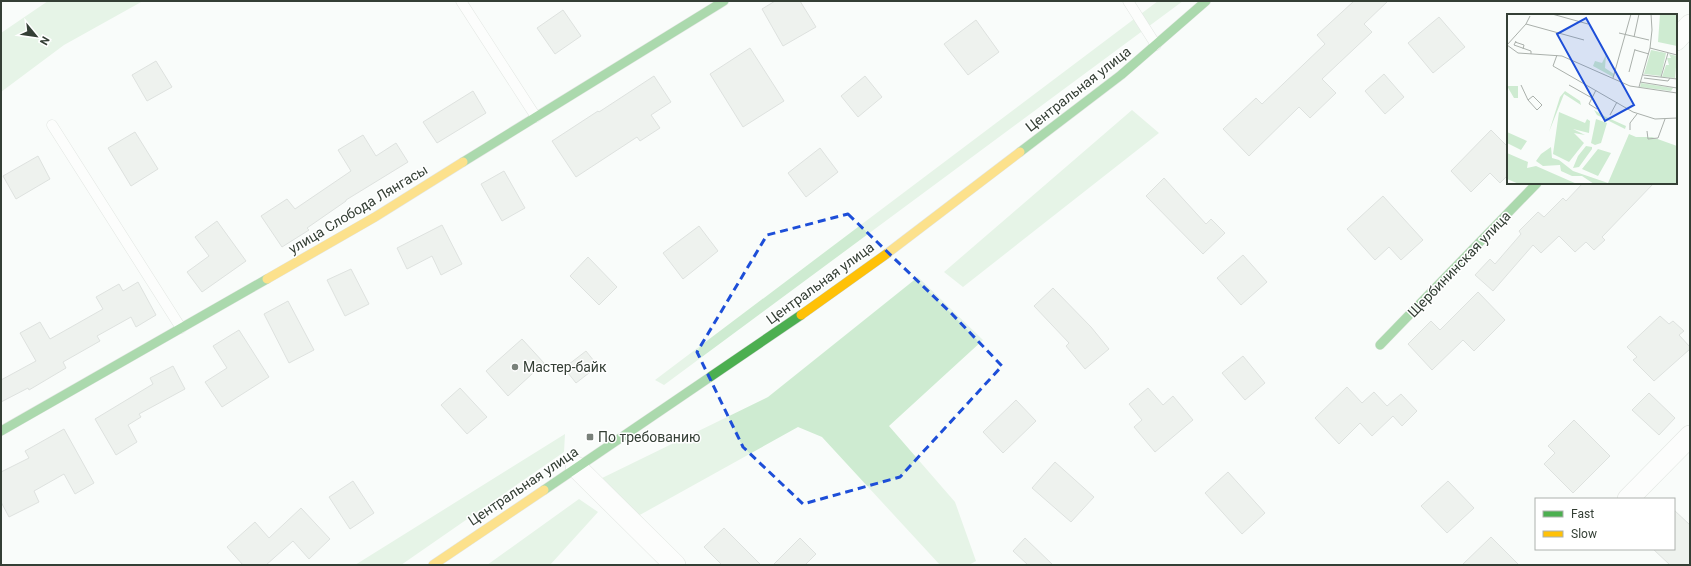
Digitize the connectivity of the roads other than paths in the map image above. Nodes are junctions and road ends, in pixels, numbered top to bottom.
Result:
1 (462, 1) edge
2 (724, 1) edge
3 (1128, 1) edge
4 (1206, 1) edge
5 (1690, 25) edge
6 (1677, 39) edge
7 (1156, 45) junction
8 (536, 117) junction
9 (52, 125) dead end
10 (1536, 184) edge
11 (181, 328) junction
12 (1380, 345) dead end
13 (1, 431) edge
14 (1690, 436) edge
15 (576, 468) junction
16 (1629, 498) edge
17 (433, 565) edge
18 (675, 565) edge

1 - 8 lane
2 - 8 street, улица Слобода Лянгасы
3 - 7 lane
4 - 7 street, Центральная улица
5 - 6 street
7 - 15 street, Центральная улица
8 - 11 street, улица Слобода Лянгасы
9 - 11 lane
10 - 12 street, Щербининская улица
11 - 13 street, улица Слобода Лянгасы
14 - 16 street
15 - 17 street, Центральная улица
15 - 18 street

